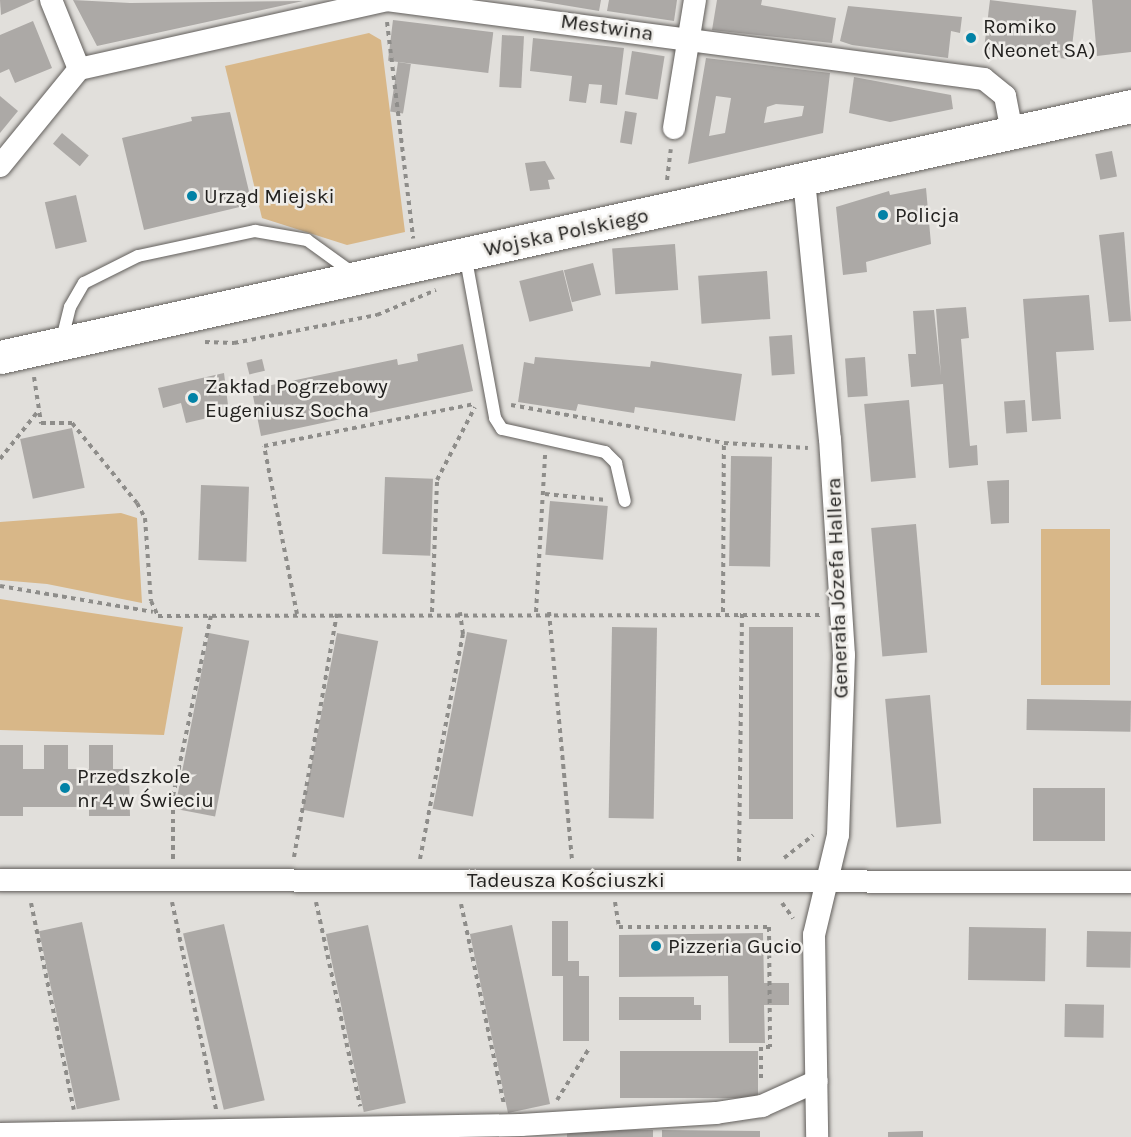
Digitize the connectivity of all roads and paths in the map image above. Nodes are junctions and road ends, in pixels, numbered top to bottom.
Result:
1 (51, 0) edge
2 (387, 0) edge
3 (415, 0) edge
4 (695, 0) edge
5 (689, 39) junction
6 (79, 69) junction
7 (1131, 106) edge
8 (674, 128) joint
9 (1012, 133) junction
10 (0, 166) edge
11 (804, 180) junction
12 (677, 184) dead end
13 (415, 246) junction
14 (465, 254) junction
15 (359, 278) junction
16 (447, 287) dead end
17 (428, 295) junction
18 (194, 341) dead end
19 (60, 344) junction
20 (11, 367) edge
21 (44, 372) dead end
22 (33, 374) junction
23 (476, 394) dead end
24 (507, 400) dead end
25 (475, 406) junction
26 (39, 410) junction
27 (550, 415) junction
28 (547, 438) junction
29 (724, 443) junction
30 (815, 448) dead end
31 (0, 459) edge
32 (545, 494) junction
33 (624, 501) joint
34 (0, 586) edge
35 (826, 605) dead end
36 (153, 612) junction
37 (432, 612) junction
38 (460, 612) junction
39 (536, 612) junction
40 (549, 612) junction
41 (723, 612) junction
42 (742, 613) junction
43 (297, 614) junction
44 (337, 614) junction
45 (827, 615) junction
46 (211, 616) junction
47 (827, 624) dead end
48 (816, 831) dead end
49 (283, 857) dead end
50 (294, 857) junction
51 (305, 857) dead end
52 (409, 858) dead end
53 (174, 859) junction
54 (184, 859) dead end
55 (420, 859) junction
56 (432, 859) dead end
57 (561, 859) dead end
58 (162, 860) dead end
59 (572, 860) junction
60 (584, 860) dead end
61 (778, 860) dead end
62 (727, 863) dead end
63 (748, 863) dead end
64 (739, 864) junction
65 (825, 879) junction
66 (0, 880) edge
67 (1131, 882) edge
68 (29, 894) dead end
69 (314, 894) dead end
70 (459, 894) dead end
71 (171, 895) dead end
72 (615, 895) dead end
73 (590, 1047) dead end
74 (817, 1081) junction
75 (762, 1106) junction
76 (550, 1109) dead end
77 (506, 1116) dead end
78 (363, 1118) dead end
79 (219, 1122) dead end
80 (78, 1132) edge
81 (0, 1134) edge
82 (817, 1137) edge

1 - 6 street
2 - 3 street, Mestwina
2 - 6 street, Mestwina
2 - 13 path
3 - 5 street, Mestwina
4 - 5 street
5 - 8 street
5 - 9 street, Mestwina
6 - 10 street
7 - 9 street, Wojska Polskiego
8 - 12 path
9 - 11 street, Wojska Polskiego
11 - 14 street, Wojska Polskiego
11 - 65 street, Generała Józefa Hallera
13 - 14 street, Wojska Polskiego
13 - 15 street, Wojska Polskiego
13 - 17 path
14 - 28 lane
15 - 19 street, Wojska Polskiego
15 - 19 lane
16 - 17 path
17 - 18 path
19 - 20 street, Wojska Polskiego
20 - 22 path
21 - 22 path
22 - 26 path
23 - 25 path
24 - 27 path
25 - 37 path
25 - 43 path
26 - 31 path
26 - 36 path
27 - 28 path
27 - 29 path
28 - 32 path
28 - 33 lane
29 - 30 path
29 - 41 path
32 - 33 path
32 - 39 path
34 - 36 path
35 - 45 path
36 - 46 path
37 - 38 path
37 - 44 path
38 - 39 path
38 - 55 path
39 - 40 path
40 - 41 path
40 - 59 path
41 - 42 path
42 - 45 path
42 - 64 path
43 - 44 path
43 - 46 path
44 - 50 path
45 - 47 path
46 - 53 path
48 - 61 path
49 - 50 path
50 - 51 path
52 - 55 path
53 - 54 path
53 - 58 path
55 - 56 path
57 - 59 path
59 - 60 path
62 - 64 path
63 - 64 path
65 - 66 street, Tadeusza Kościuszki
65 - 67 street, Tadeusza Kościuszki
65 - 74 street, Generała Józefa Hallera
68 - 80 path
69 - 78 path
70 - 77 path
71 - 79 path
72 - 75 path
73 - 76 path
74 - 75 street
74 - 82 street, Generała Józefa Hallera
75 - 80 street
80 - 81 street

